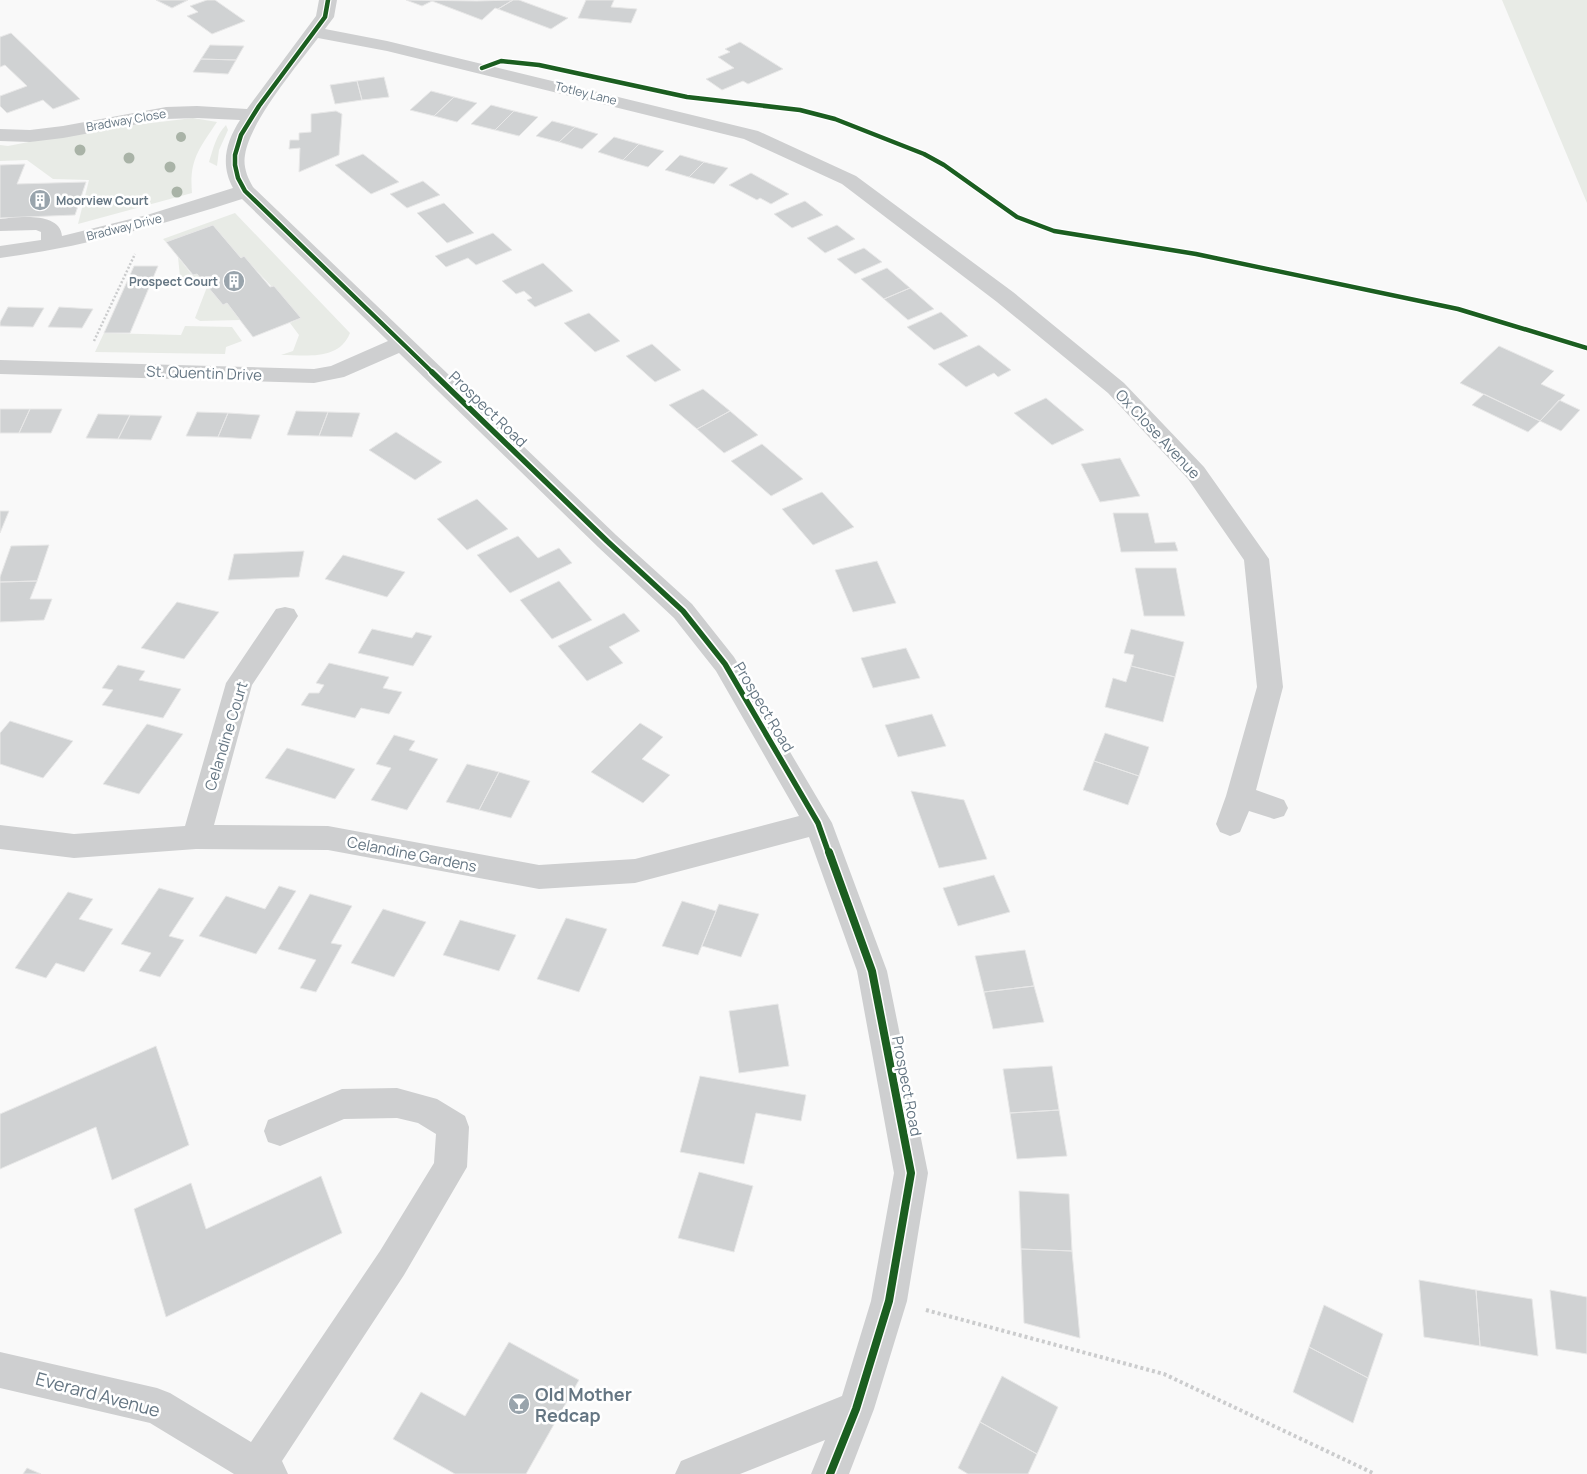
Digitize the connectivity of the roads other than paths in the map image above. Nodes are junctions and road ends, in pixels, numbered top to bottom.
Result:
1 (328, 0) edge
2 (314, 32) junction
3 (253, 114) junction
4 (0, 135) edge
5 (849, 180) joint
6 (245, 191) junction
7 (0, 225) edge
8 (52, 244) junction
9 (0, 252) edge
10 (401, 344) junction
11 (0, 366) edge
12 (285, 616) dead end
13 (1240, 796) junction
14 (1274, 808) dead end
15 (818, 823) junction
16 (1230, 824) dead end
17 (196, 837) junction
18 (0, 838) edge
19 (280, 1131) dead end
20 (0, 1370) edge
21 (856, 1409) junction
22 (263, 1470) edge
23 (694, 1474) edge
24 (830, 1474) edge

1 - 2 street, Prospect Road
2 - 3 street, Prospect Road
2 - 5 street, Totley Lane
3 - 4 street, Bradway Close
3 - 6 street, Prospect Road
5 - 13 street, Ox Close Avenue
6 - 8 street, Bradway Drive
6 - 10 street, Prospect Road
7 - 8 street
8 - 9 street, Bradway Drive
10 - 11 street, St. Quentin Drive
10 - 15 street, Prospect Road
12 - 17 street, Celandine Court
13 - 14 street
13 - 16 street, Ox Close Avenue
15 - 17 street, Celandine Gardens
15 - 21 street, Prospect Road
17 - 18 street, Celandine Gardens
19 - 22 street
20 - 22 street, Everard Avenue
21 - 23 street
21 - 24 street, Prospect Road

